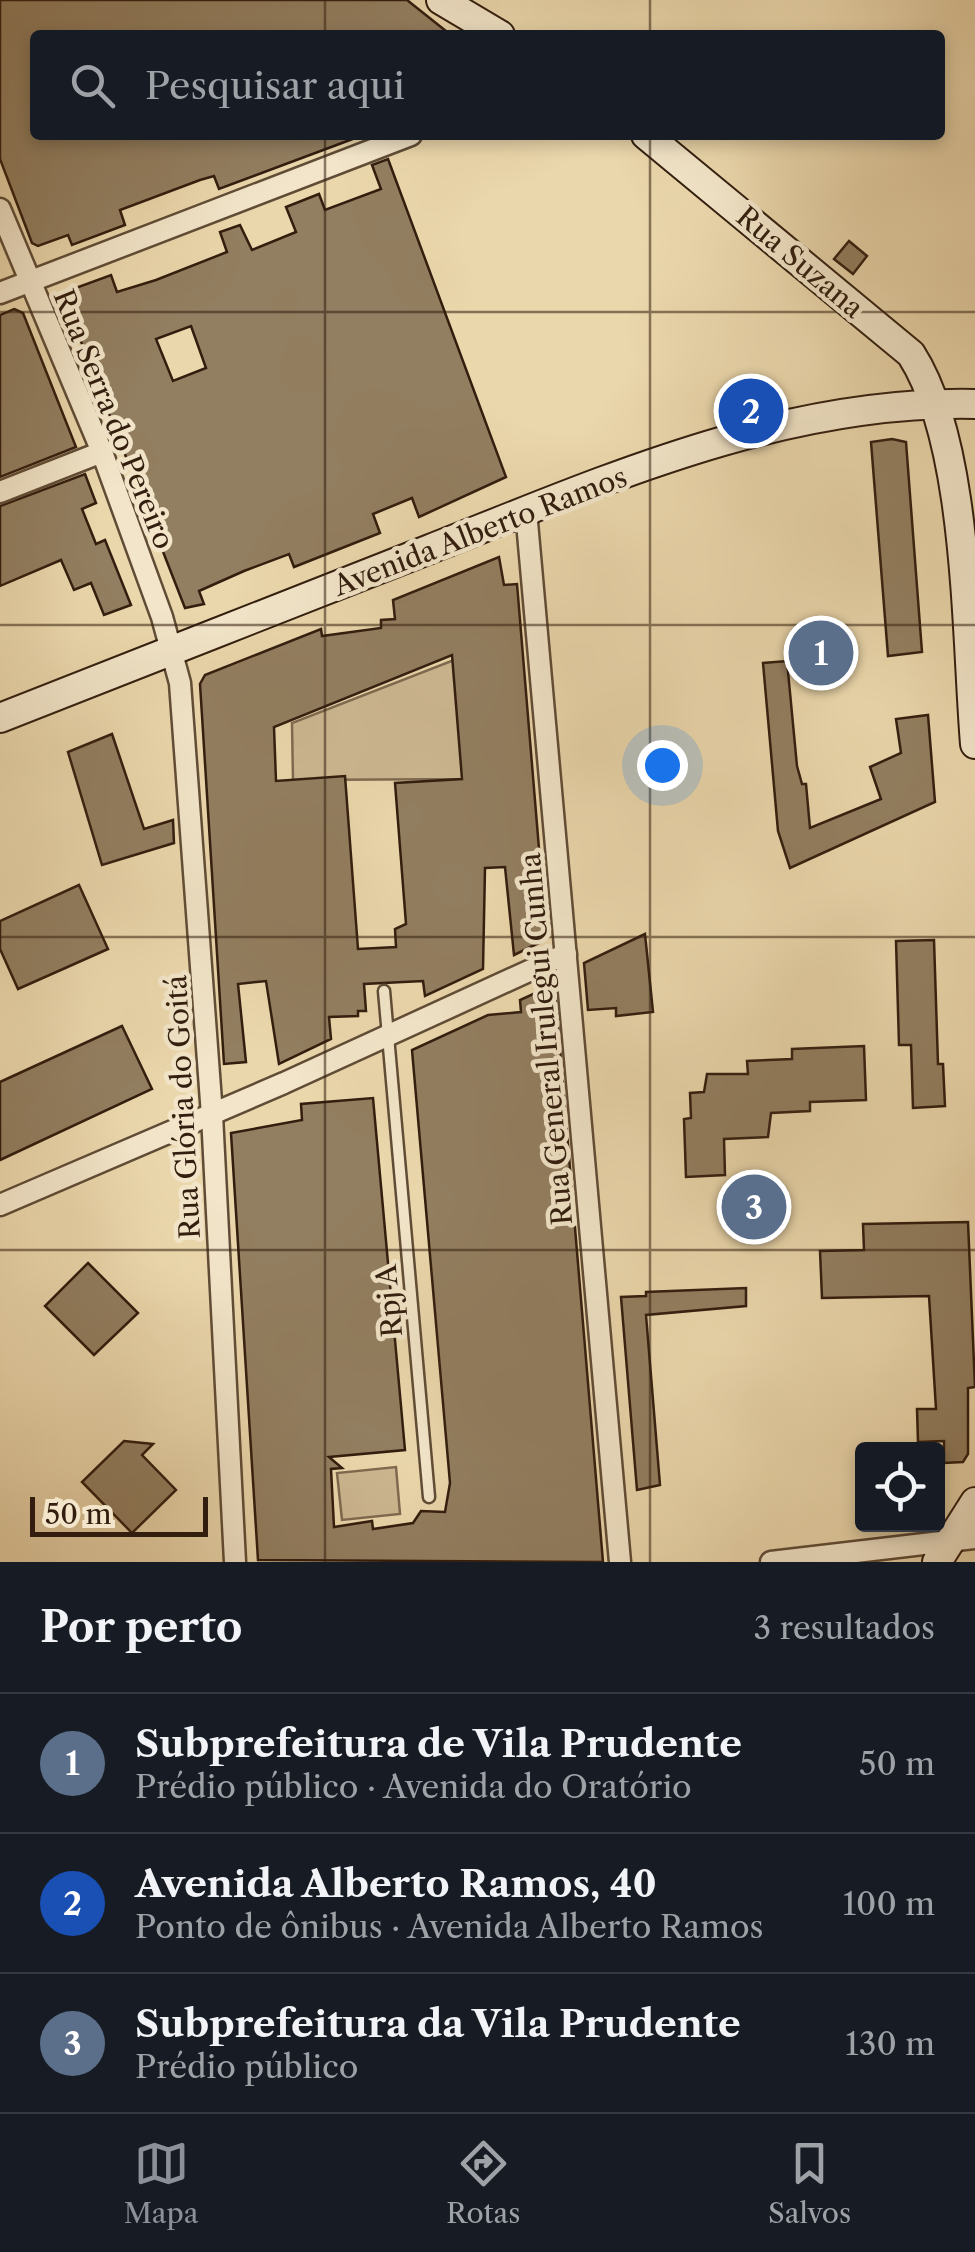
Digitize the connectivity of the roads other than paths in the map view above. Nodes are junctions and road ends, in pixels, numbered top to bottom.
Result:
1 (440, 0) edge
2 (491, 30) edge
3 (398, 140) edge
4 (652, 140) edge
5 (0, 209) edge
6 (30, 281) junction
7 (0, 293) edge
8 (937, 403) junction
9 (975, 404) edge
10 (102, 452) junction
11 (0, 492) edge
12 (526, 511) junction
13 (173, 650) junction
14 (0, 718) edge
15 (975, 744) edge
16 (566, 954) junction
17 (384, 991) dead end
18 (388, 1036) junction
19 (212, 1115) junction
20 (0, 1205) edge
21 (429, 1497) dead end
22 (975, 1502) edge
23 (955, 1546) edge
24 (235, 1562) edge
25 (620, 1562) edge
26 (770, 1562) edge

1 - 2 main road
3 - 6 street
4 - 8 main road, Rua Suzana
5 - 6 street, Rua Serra do Pereiro
6 - 7 street
6 - 10 street, Rua Serra do Pereiro
8 - 9 main road, Avenida Alberto Ramos
8 - 12 main road, Avenida Alberto Ramos
8 - 15 main road, Rua Suzana
10 - 11 street
10 - 13 street, Rua Serra do Pereiro
12 - 13 main road, Avenida Alberto Ramos
12 - 16 street, Rua General Irulegui Cunha
13 - 14 main road, Avenida Alberto Ramos
13 - 19 street, Rua Glória do Goitá
16 - 18 street
16 - 25 street, Rua General Irulegui Cunha
17 - 18 lane, Rpj A
18 - 19 street
18 - 21 lane, Rpj A
19 - 20 street
19 - 24 street, Rua Glória do Goitá
22 - 23 main road
23 - 26 street

